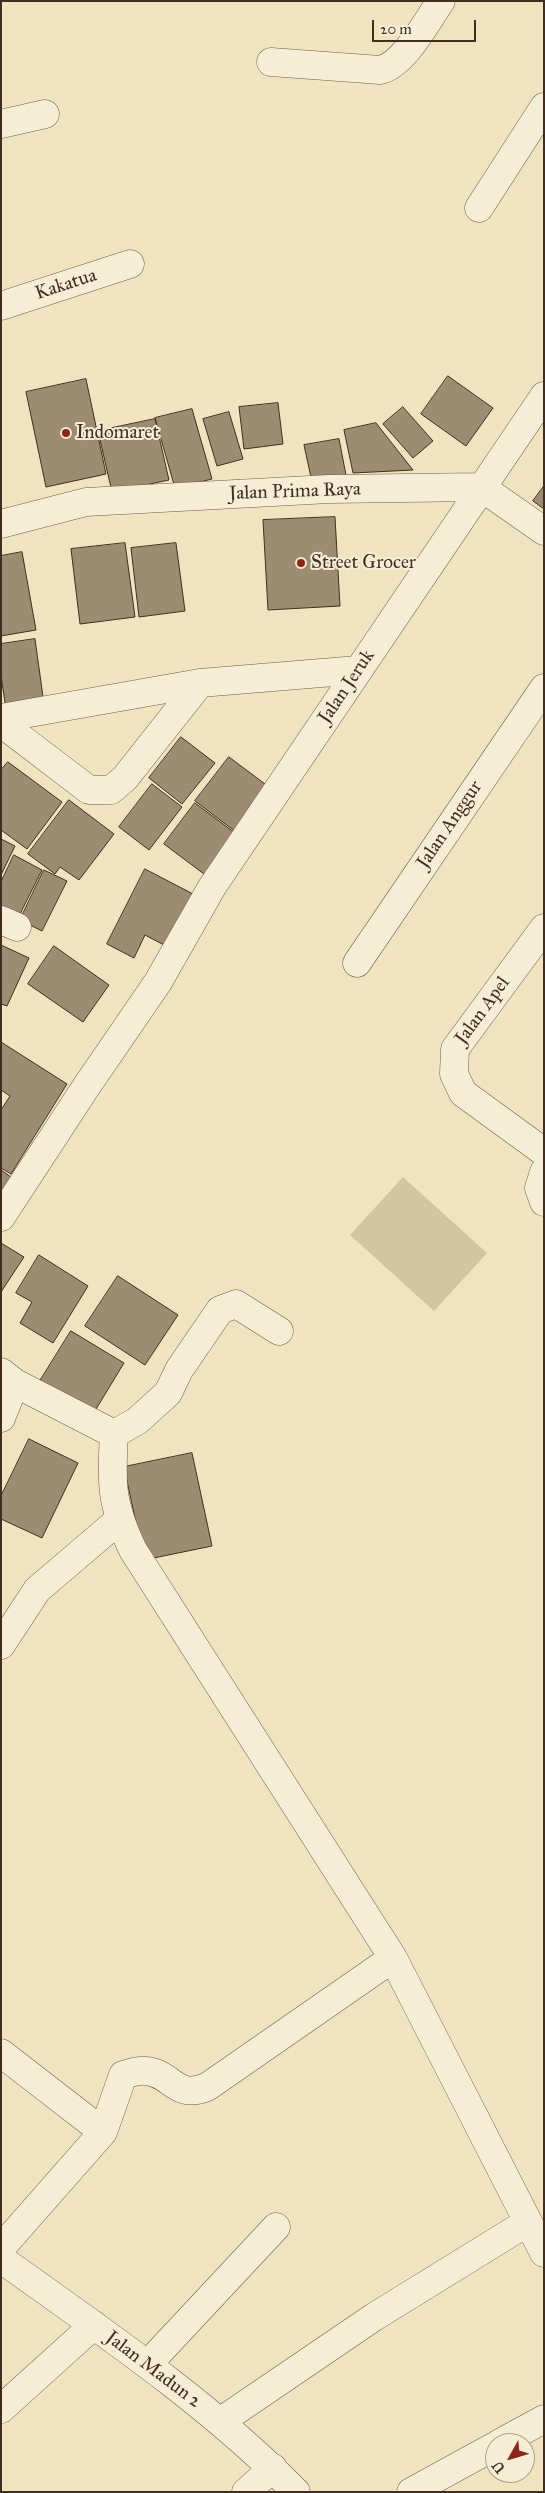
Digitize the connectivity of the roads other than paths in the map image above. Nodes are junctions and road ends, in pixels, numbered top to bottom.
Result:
1 (441, 1) edge
2 (271, 62) dead end
3 (544, 107) edge
4 (45, 114) dead end
5 (1, 124) edge
6 (479, 208) dead end
7 (130, 264) dead end
8 (1, 306) edge
9 (544, 396) edge
10 (482, 486) junction
11 (1, 524) edge
12 (544, 531) edge
13 (358, 670) junction
14 (200, 683) junction
15 (544, 688) edge
16 (1, 718) edge
17 (1, 723) edge
18 (544, 928) edge
19 (357, 962) dead end
20 (544, 1152) edge
21 (544, 1172) edge
22 (544, 1202) edge
23 (1, 1216) edge
24 (279, 1331) dead end
25 (8, 1377) edge
26 (1, 1418) edge
27 (114, 1434) junction
28 (119, 1520) junction
29 (1, 1645) edge
30 (393, 1958) junction
31 (1, 2053) edge
32 (103, 2132) junction
33 (528, 2222) junction
34 (276, 2227) dead end
35 (1, 2248) edge
36 (544, 2253) edge
37 (1, 2259) edge
38 (94, 2325) junction
39 (148, 2364) junction
40 (1, 2409) edge
41 (544, 2419) edge
42 (222, 2421) junction
43 (518, 2433) edge
44 (485, 2451) edge
45 (273, 2468) junction
46 (246, 2492) edge
47 (296, 2492) edge
48 (411, 2492) edge

1 - 2 street
3 - 6 street
4 - 5 street
7 - 8 street, Kakatua
9 - 10 street
10 - 11 street, Jalan Prima Raya
10 - 12 street
10 - 13 street, Jalan Jeruk
13 - 14 street
13 - 23 street, Jalan Jeruk
14 - 16 street
14 - 17 street
15 - 19 street, Jalan Anggur
18 - 20 street, Jalan Apel
21 - 22 street
24 - 27 street
25 - 26 street
25 - 27 street
27 - 28 street
28 - 29 street
28 - 30 street
30 - 32 street
30 - 33 street
31 - 32 street
32 - 35 street
33 - 36 street
33 - 42 street
34 - 39 street
37 - 38 street, Jalan Madun 2
38 - 39 street, Jalan Madun 2
38 - 40 street
39 - 42 street, Jalan Madun 2
41 - 43 street
42 - 45 street, Jalan Madun 2
44 - 48 street
45 - 46 street
45 - 47 street, Jalan Madun 2

